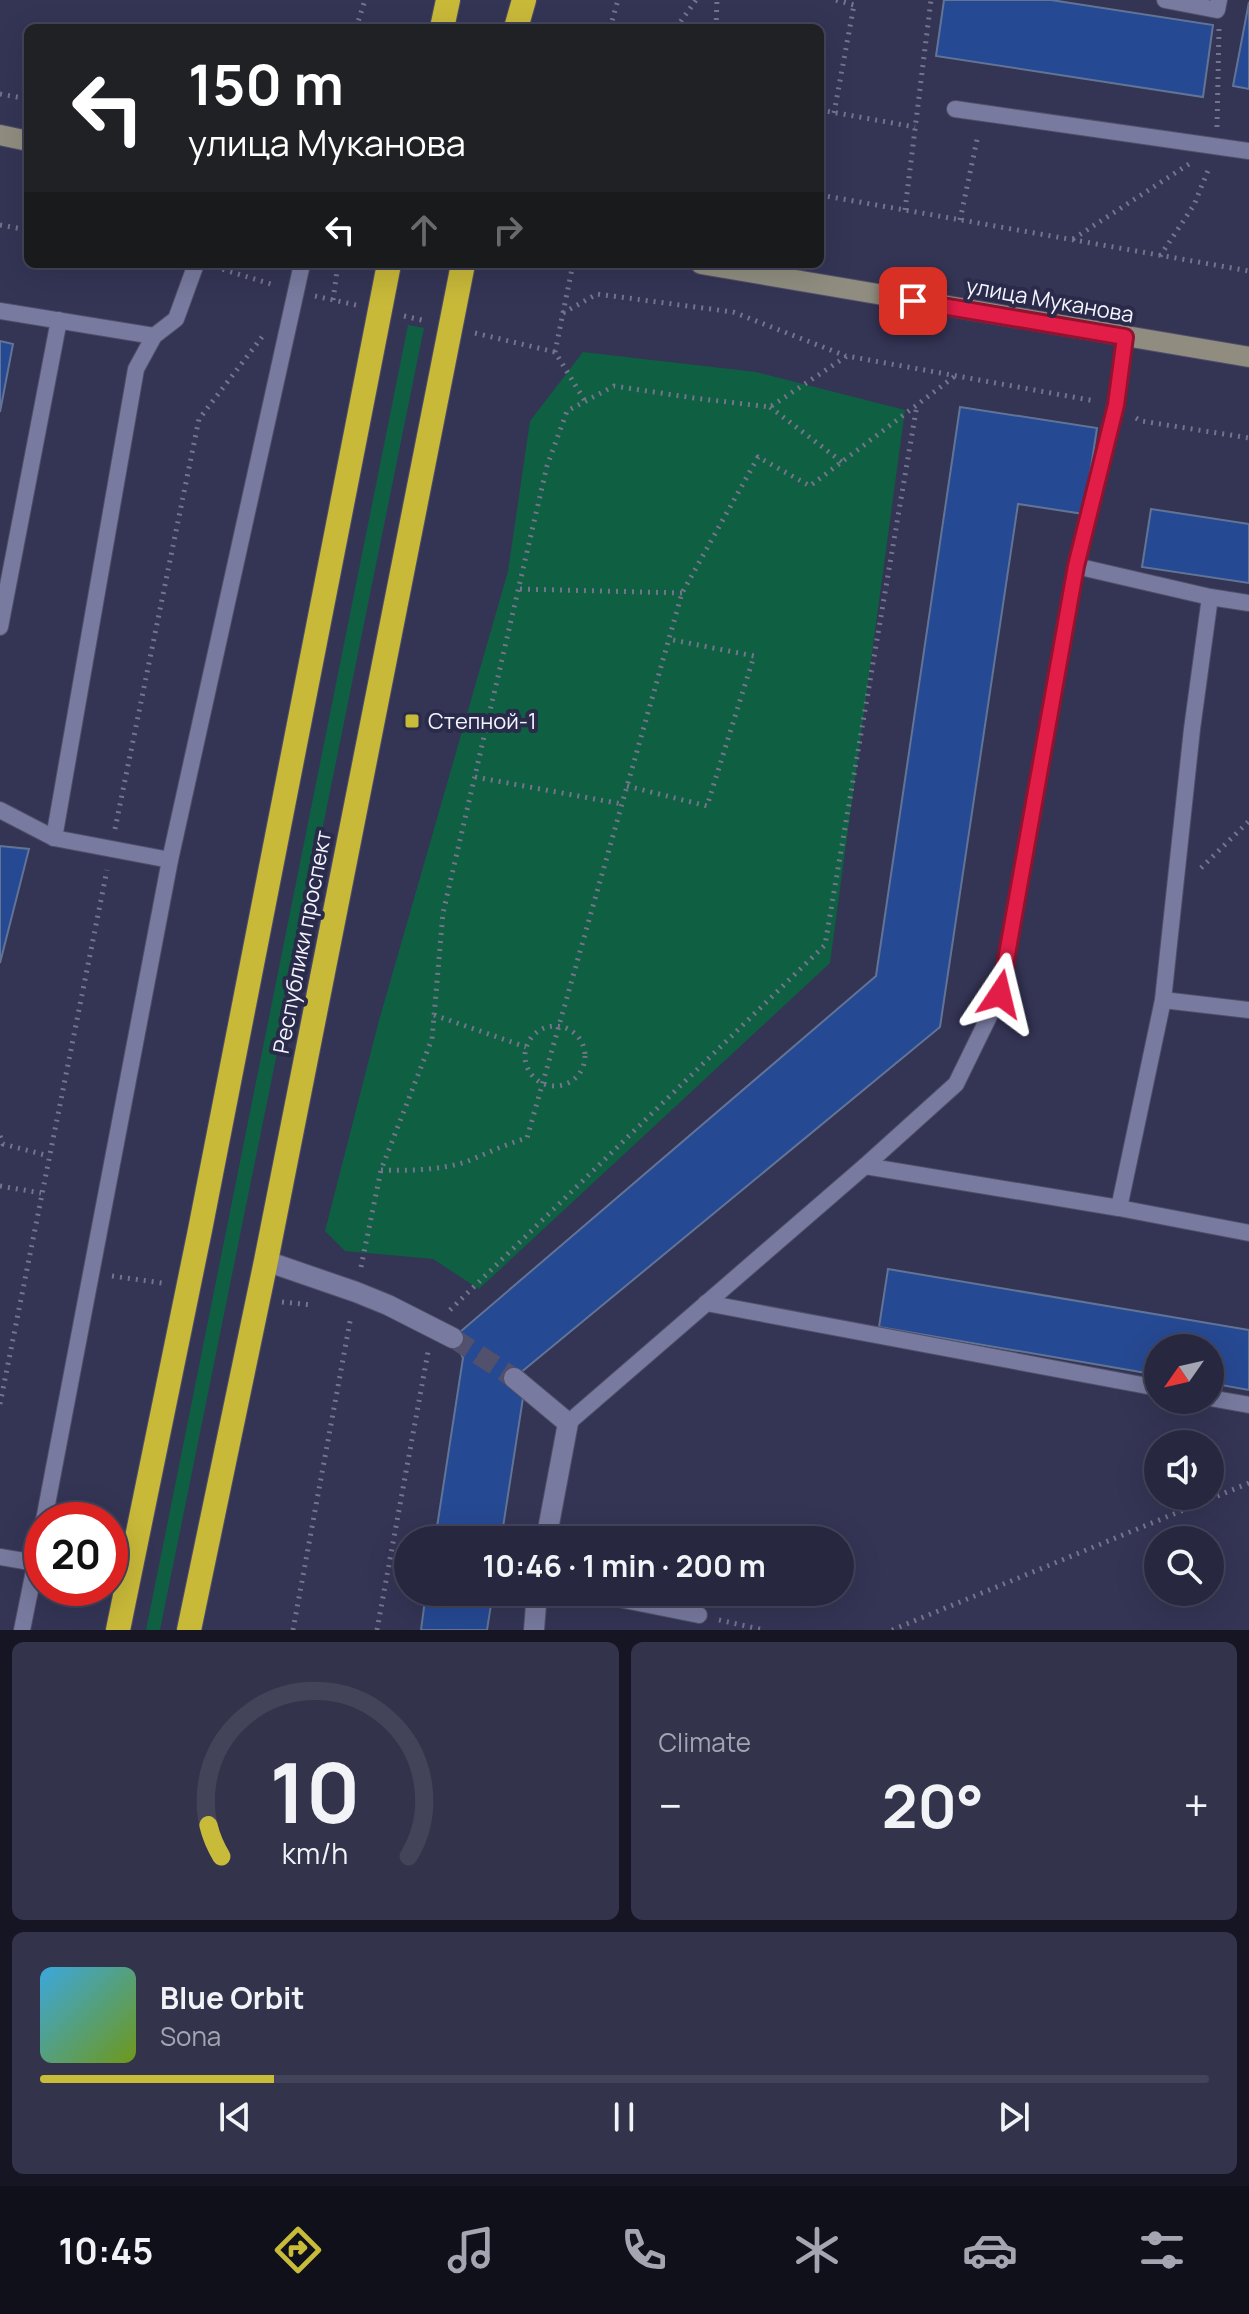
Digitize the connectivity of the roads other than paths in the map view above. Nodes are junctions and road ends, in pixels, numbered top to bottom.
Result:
1 (448, 0) edge
2 (524, 0) edge
3 (1165, 0) edge
4 (1220, 7) edge
5 (443, 24) edge
6 (517, 24) edge
7 (955, 109) dead end
8 (0, 135) edge
9 (24, 140) edge
10 (1249, 151) edge
11 (195, 268) edge
12 (301, 268) edge
13 (388, 268) edge
14 (462, 268) edge
15 (724, 268) edge
16 (0, 311) edge
17 (59, 320) junction
18 (154, 336) junction
19 (1125, 337) junction
20 (1249, 357) edge
21 (1076, 566) junction
22 (1210, 597) junction
23 (1249, 603) edge
24 (0, 627) edge
25 (0, 810) edge
26 (54, 838) junction
27 (170, 860) junction
28 (1163, 1000) junction
29 (1249, 1010) edge
30 (865, 1166) junction
31 (1119, 1208) junction
32 (1249, 1233) edge
33 (266, 1261) junction
34 (706, 1303) junction
35 (453, 1338) tunnel mouth
36 (514, 1378) tunnel mouth
37 (1144, 1385) edge
38 (1224, 1401) edge
39 (1249, 1405) edge
40 (568, 1423) junction
41 (47, 1502) edge
42 (549, 1526) edge
43 (0, 1557) edge
44 (24, 1561) edge
45 (27, 1606) edge
46 (536, 1606) edge
47 (654, 1606) edge
48 (699, 1615) road end
49 (22, 1630) edge
50 (118, 1630) edge
51 (189, 1630) edge
52 (534, 1630) edge

1 - 5 highway
2 - 6 highway
3 - 4 lane
7 - 10 lane
8 - 9 main road
11 - 18 lane
12 - 27 lane
13 - 50 highway, Республики проспект
14 - 33 highway, Республики проспект
15 - 19 main road, улица Муканова
16 - 17 lane
17 - 18 lane
17 - 24 lane
18 - 26 lane
19 - 20 main road, улица Муканова
19 - 21 lane
21 - 22 lane
21 - 30 lane
22 - 23 lane
22 - 28 lane
25 - 26 lane
26 - 27 lane
27 - 41 lane
28 - 29 lane
28 - 31 lane
30 - 31 lane
30 - 34 lane
31 - 32 lane
33 - 35 street
33 - 51 highway, Республики проспект
34 - 37 lane
34 - 40 lane
36 - 40 street
38 - 39 lane
40 - 42 street
43 - 44 lane
45 - 49 lane
46 - 52 street
47 - 48 lane

